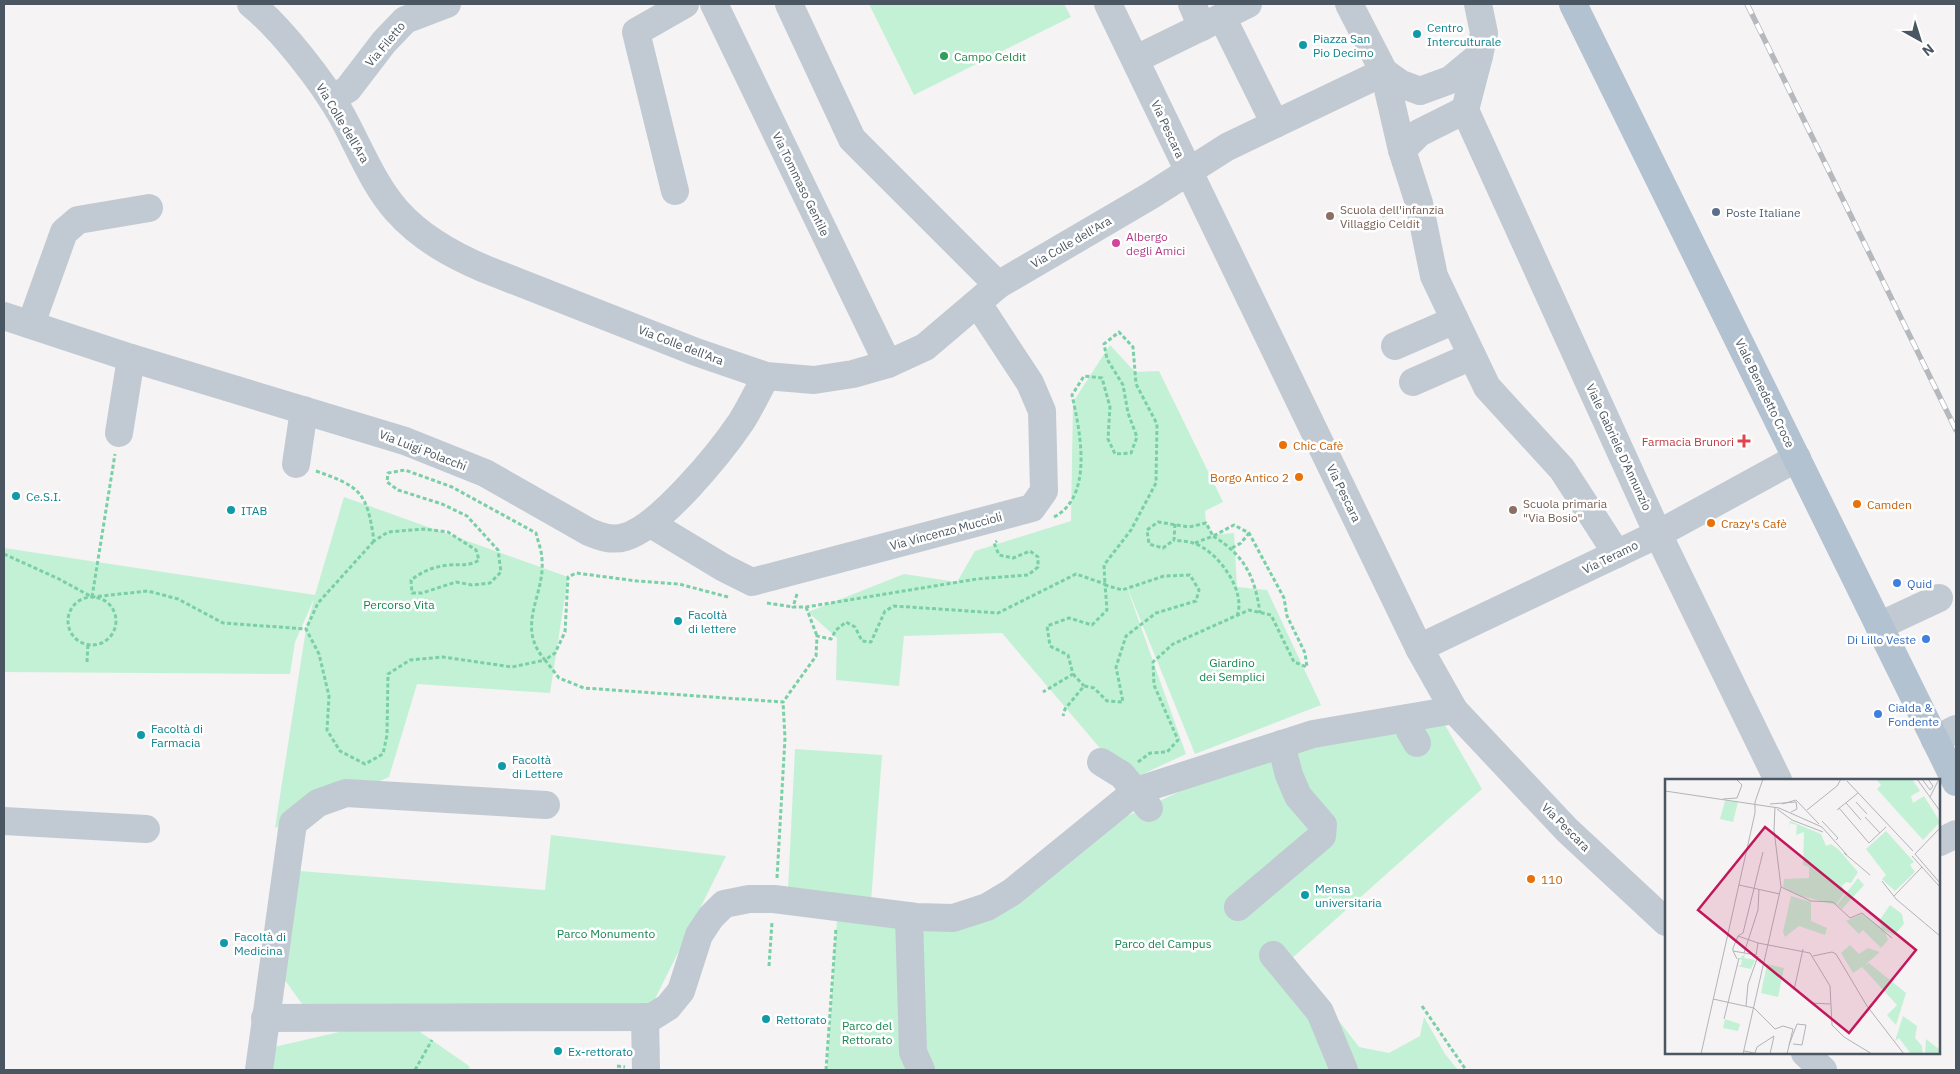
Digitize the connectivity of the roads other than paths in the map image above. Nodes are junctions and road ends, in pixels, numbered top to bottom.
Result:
1 (447, 4) edge
2 (685, 4) edge
3 (714, 4) edge
4 (789, 4) edge
5 (1108, 4) edge
6 (1248, 4) edge
7 (1349, 4) edge
8 (1478, 4) edge
9 (1574, 4) edge
10 (256, 5) edge
11 (1205, 16) edge
12 (1479, 56) junction
13 (1136, 58) junction
14 (1384, 72) junction
15 (1420, 91) junction
16 (332, 99) junction
17 (1465, 110) junction
18 (1275, 124) junction
19 (1402, 150) junction
20 (1187, 171) junction
21 (675, 191) dead end
22 (149, 208) dead end
23 (998, 285) junction
24 (974, 305) junction
25 (4, 316) edge
26 (1455, 320) junction
27 (31, 324) junction
28 (1396, 346) dead end
29 (1472, 356) junction
30 (131, 358) junction
31 (888, 364) junction
32 (766, 376) junction
33 (1412, 382) dead end
34 (304, 410) junction
35 (119, 432) road end
36 (1797, 458) junction
37 (296, 464) road end
38 (651, 524) junction
39 (1658, 534) junction
40 (1616, 554) junction
41 (1939, 598) dead end
42 (1879, 626) junction
43 (1419, 648) junction
44 (1454, 710) junction
45 (1408, 718) junction
46 (1946, 735) edge
47 (1418, 743) dead end
48 (1281, 744) junction
49 (1778, 779) edge
50 (1956, 782) edge
51 (546, 805) dead end
52 (4, 821) edge
53 (146, 829) dead end
54 (1238, 907) dead end
55 (909, 916) junction
56 (1665, 921) edge
57 (1273, 955) dead end
58 (645, 1017) junction
59 (265, 1018) junction
60 (1806, 1054) edge
61 (259, 1070) edge
62 (646, 1070) edge
63 (921, 1070) edge
64 (1344, 1070) edge
65 (1823, 1070) edge

1 - 16 street, Via Filetto
2 - 21 street
3 - 31 street, Via Tommaso Gentile
4 - 23 street
5 - 13 street, Via Pescara
6 - 11 street
7 - 14 street
8 - 12 street
9 - 36 main road, Viale Benedetto Croce
10 - 16 street, Via Colle dell'Ara
11 - 13 street
11 - 18 street
12 - 15 street
12 - 17 street
13 - 20 street, Via Pescara
14 - 15 street
14 - 18 street
14 - 19 street
15 - 17 street
16 - 32 street, Via Colle dell'Ara
17 - 19 street
17 - 39 street, Viale Gabriele D'Annunzio
18 - 20 street
19 - 26 street
20 - 23 street, Via Colle dell'Ara
20 - 43 street, Via Pescara
22 - 27 street
23 - 24 street, Via Colle dell'Ara
24 - 31 street, Via Colle dell'Ara
24 - 38 street, Via Vincenzo Muccioli
25 - 27 street, Via Luigi Polacchi
26 - 28 street
26 - 29 street
27 - 30 street, Via Luigi Polacchi
29 - 33 street
29 - 40 street
30 - 34 street, Via Luigi Polacchi
30 - 35 street
31 - 32 street, Via Colle dell'Ara
32 - 38 street, Via Luigi Polacchi
34 - 37 street
34 - 38 street, Via Luigi Polacchi
36 - 39 street, Via Teramo
36 - 42 main road, Viale Benedetto Croce
39 - 40 street, Via Teramo
39 - 49 street, Viale Gabriele D'Annunzio
40 - 43 street, Via Teramo
41 - 42 street
42 - 46 main road, Viale Benedetto Croce
43 - 44 street, Via Pescara
44 - 45 street
44 - 56 street, Via Pescara
45 - 47 street
45 - 48 street
46 - 50 main road, Viale Benedetto Croce
48 - 54 street
48 - 55 street
51 - 59 street
52 - 53 street
55 - 58 street
55 - 63 street
57 - 64 street
58 - 59 street
58 - 62 street
59 - 61 street
60 - 65 street

